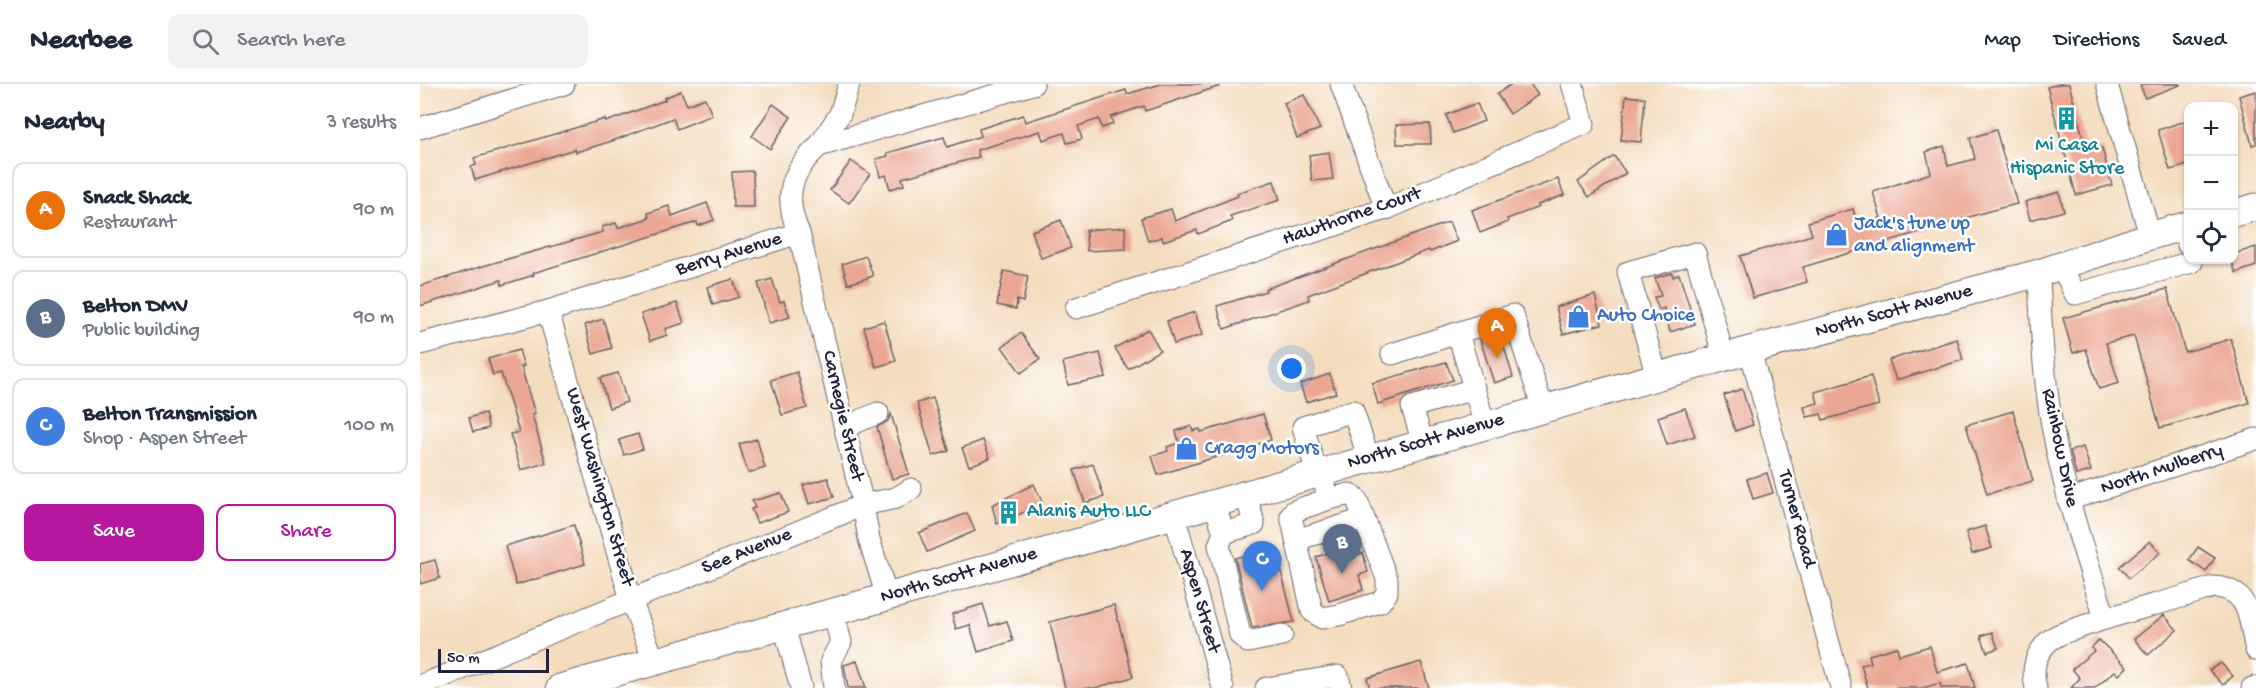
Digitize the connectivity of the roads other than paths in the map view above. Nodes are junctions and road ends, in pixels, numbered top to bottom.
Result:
1 (564, 84) edge
2 (849, 84) edge
3 (1033, 84) edge
4 (1341, 84) edge
5 (1572, 84) edge
6 (2107, 84) edge
7 (420, 128) edge
8 (819, 146) junction
9 (2256, 207) edge
10 (1386, 209) junction
11 (2238, 212) edge
12 (2184, 232) edge
13 (799, 233) junction
14 (2150, 236) junction
15 (2185, 264) edge
16 (2050, 269) junction
17 (1076, 308) dead end
18 (548, 311) junction
19 (1458, 333) junction
20 (420, 344) edge
21 (1750, 351) junction
22 (1392, 354) dead end
23 (1724, 358) junction
24 (1657, 377) junction
25 (1474, 389) junction
26 (1543, 409) junction
27 (878, 413) dead end
28 (1485, 426) junction
29 (845, 427) junction
30 (2256, 439) edge
31 (1423, 443) junction
32 (1369, 459) junction
33 (1319, 473) junction
34 (911, 489) dead end
35 (1246, 493) junction
36 (1329, 499) junction
37 (2068, 500) junction
38 (1214, 502) junction
39 (864, 505) junction
40 (1174, 514) junction
41 (1364, 519) junction
42 (1224, 533) junction
43 (1296, 540) junction
44 (632, 589) junction
45 (887, 597) junction
46 (833, 612) junction
47 (2105, 618) junction
48 (784, 626) junction
49 (1282, 635) dead end
50 (2256, 650) edge
51 (654, 661) junction
52 (420, 686) edge
53 (2256, 687) edge
54 (560, 688) edge
55 (801, 688) edge
56 (834, 688) edge
57 (1223, 688) edge
58 (1266, 688) edge
59 (1341, 688) edge
60 (1841, 688) edge
61 (2036, 688) edge
62 (2252, 688) edge

1 - 7 street
2 - 8 street, Berry Avenue
3 - 8 street
4 - 10 street
5 - 10 street, Hawthorne Court
6 - 14 street
8 - 13 street, Berry Avenue
9 - 11 main road
10 - 17 street, Hawthorne Court
12 - 14 main road, North Scott Avenue
13 - 18 street, Berry Avenue
13 - 29 street, Carnegie Street
14 - 16 main road, North Scott Avenue
15 - 16 street
16 - 21 main road, North Scott Avenue
16 - 37 street, Rainbow Drive
18 - 20 street, Berry Avenue
18 - 44 street, West Washington Street
19 - 22 street
19 - 25 street
19 - 26 street
21 - 23 main road, North Scott Avenue
21 - 60 street, Turner Road
23 - 24 main road, North Scott Avenue
23 - 24 street
24 - 26 main road, North Scott Avenue
25 - 28 street
25 - 31 street
26 - 28 main road, North Scott Avenue
27 - 29 street
28 - 31 main road, North Scott Avenue
29 - 39 street, Carnegie Street
30 - 37 street, North Mulberry
31 - 32 main road, North Scott Avenue
32 - 33 main road, North Scott Avenue
32 - 33 street
33 - 35 main road, North Scott Avenue
33 - 36 street
34 - 39 street, See Avenue
35 - 38 main road, North Scott Avenue
35 - 42 street
36 - 41 street
36 - 43 street
37 - 47 street, Rainbow Drive
38 - 40 main road, North Scott Avenue
38 - 42 street
39 - 44 street, See Avenue
39 - 45 street, Carnegie Street
40 - 45 main road, North Scott Avenue
40 - 57 street, Aspen Street
41 - 43 street
41 - 43 street
42 - 49 street
44 - 51 street, West Washington Street
44 - 52 street
45 - 46 main road, North Scott Avenue
46 - 48 main road, North Scott Avenue
46 - 56 street
47 - 50 street
47 - 61 street
48 - 51 main road, North Scott Avenue
48 - 55 street
51 - 54 main road, North Scott Avenue
53 - 62 street
58 - 59 street

